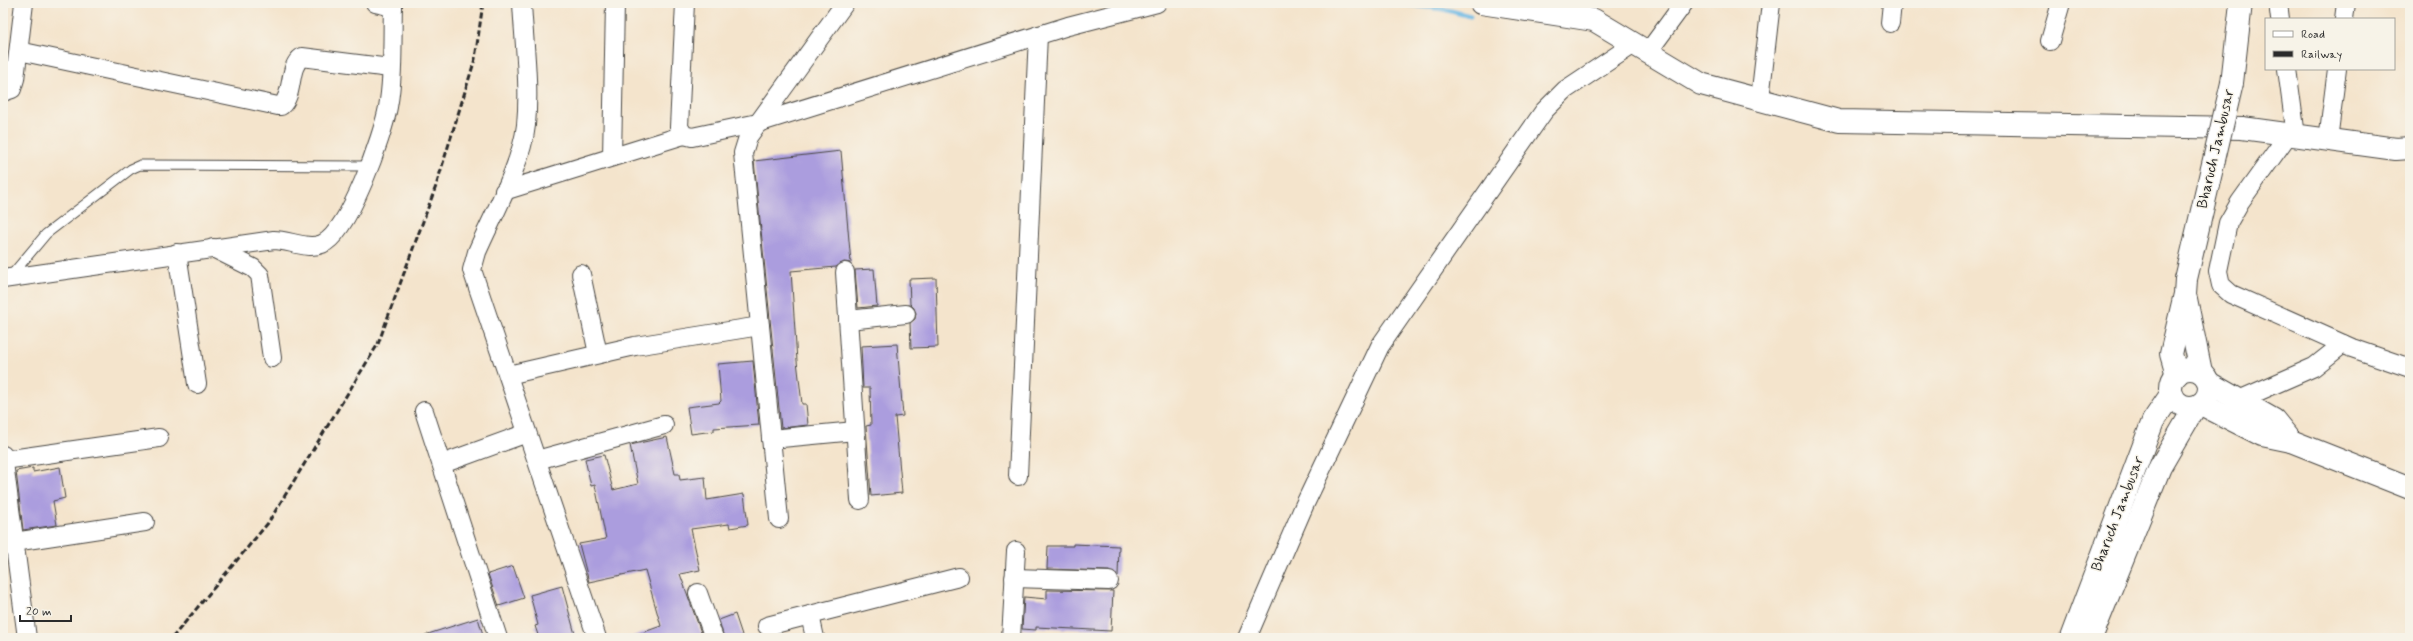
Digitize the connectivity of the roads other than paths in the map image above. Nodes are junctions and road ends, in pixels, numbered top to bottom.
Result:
1 (24, 3) edge
2 (375, 3) edge
3 (522, 3) edge
4 (615, 3) edge
5 (685, 3) edge
6 (845, 3) edge
7 (1157, 3) edge
8 (1481, 3) edge
9 (1684, 3) edge
10 (1771, 3) edge
11 (1892, 3) edge
12 (2061, 3) edge
13 (2242, 3) edge
14 (2278, 3) edge
15 (2346, 3) edge
16 (393, 5) edge
17 (2280, 18) edge
18 (2344, 18) edge
19 (1890, 23) dead end
20 (1038, 35) junction
21 (2050, 41) dead end
22 (1641, 48) junction
23 (18, 51) junction
24 (390, 68) junction
25 (2287, 70) edge
26 (2337, 70) edge
27 (3, 92) edge
28 (1760, 99) junction
29 (758, 123) junction
30 (684, 135) junction
31 (2292, 135) junction
32 (2328, 140) junction
33 (2410, 148) edge
34 (612, 157) junction
35 (368, 166) junction
36 (504, 191) junction
37 (213, 248) junction
38 (177, 253) junction
39 (846, 272) dead end
40 (581, 274) dead end
41 (6, 278) edge
42 (2185, 287) junction
43 (906, 314) dead end
44 (848, 320) junction
45 (760, 326) junction
46 (2343, 344) junction
47 (598, 354) junction
48 (272, 358) dead end
49 (2410, 368) edge
50 (508, 375) junction
51 (2205, 378) junction
52 (197, 384) dead end
53 (2174, 384) junction
54 (2239, 400) junction
55 (2198, 406) junction
56 (424, 411) dead end
57 (664, 425) dead end
58 (855, 431) junction
59 (527, 433) junction
60 (159, 438) dead end
61 (771, 439) junction
62 (2291, 441) junction
63 (3, 457) edge
64 (537, 460) junction
65 (442, 464) junction
66 (1018, 476) dead end
67 (2410, 488) edge
68 (860, 500) dead end
69 (779, 519) dead end
70 (145, 522) dead end
71 (14, 542) junction
72 (1016, 551) dead end
73 (959, 576) dead end
74 (1014, 578) junction
75 (1109, 581) dead end
76 (698, 593) dead end
77 (810, 615) junction
78 (767, 626) dead end
79 (27, 638) edge
80 (498, 638) edge
81 (597, 638) edge
82 (714, 638) edge
83 (815, 638) edge
84 (1011, 638) edge
85 (1247, 638) edge
86 (2071, 638) edge
87 (2091, 638) edge

1 - 23 street
2 - 16 street
3 - 36 street
4 - 34 street
5 - 30 street
6 - 29 street
7 - 20 street
8 - 22 main road
9 - 22 street
10 - 28 street
11 - 19 street
12 - 21 street
13 - 42 main road, Bharuch Jambusar, bridge
14 - 17 street
15 - 18 street
16 - 24 street
20 - 29 street
20 - 66 street
22 - 28 main road
22 - 85 street
23 - 24 street
23 - 27 street
24 - 35 street
25 - 31 street
26 - 32 street
28 - 31 main road
29 - 30 street
29 - 45 street
30 - 34 street
31 - 32 main road
31 - 46 street
32 - 33 main road
34 - 36 street
35 - 37 street
35 - 41 lane
36 - 50 street
37 - 38 street
37 - 48 street
38 - 41 street
38 - 52 street
39 - 44 street
40 - 47 street
42 - 51 main road, Bharuch Jambusar
42 - 53 main road, Bharuch Jambusar
43 - 44 street
44 - 58 street
45 - 47 street
45 - 61 street
46 - 49 street
46 - 54 street
47 - 50 street
50 - 59 street
51 - 53 main road
51 - 54 main road
51 - 55 main road
53 - 55 main road
53 - 86 main road, Bharuch Jambusar
54 - 62 main road
55 - 62 main road
55 - 87 main road, Bharuch Jambusar
56 - 65 street
57 - 64 street
58 - 61 street
58 - 68 street
59 - 64 street
59 - 65 street
60 - 63 street
61 - 69 street
62 - 67 main road
63 - 71 street
64 - 81 street
65 - 80 street
70 - 71 street
71 - 79 street
72 - 74 street
73 - 77 street
74 - 75 street
74 - 84 street
76 - 82 street
77 - 78 street
77 - 83 street

